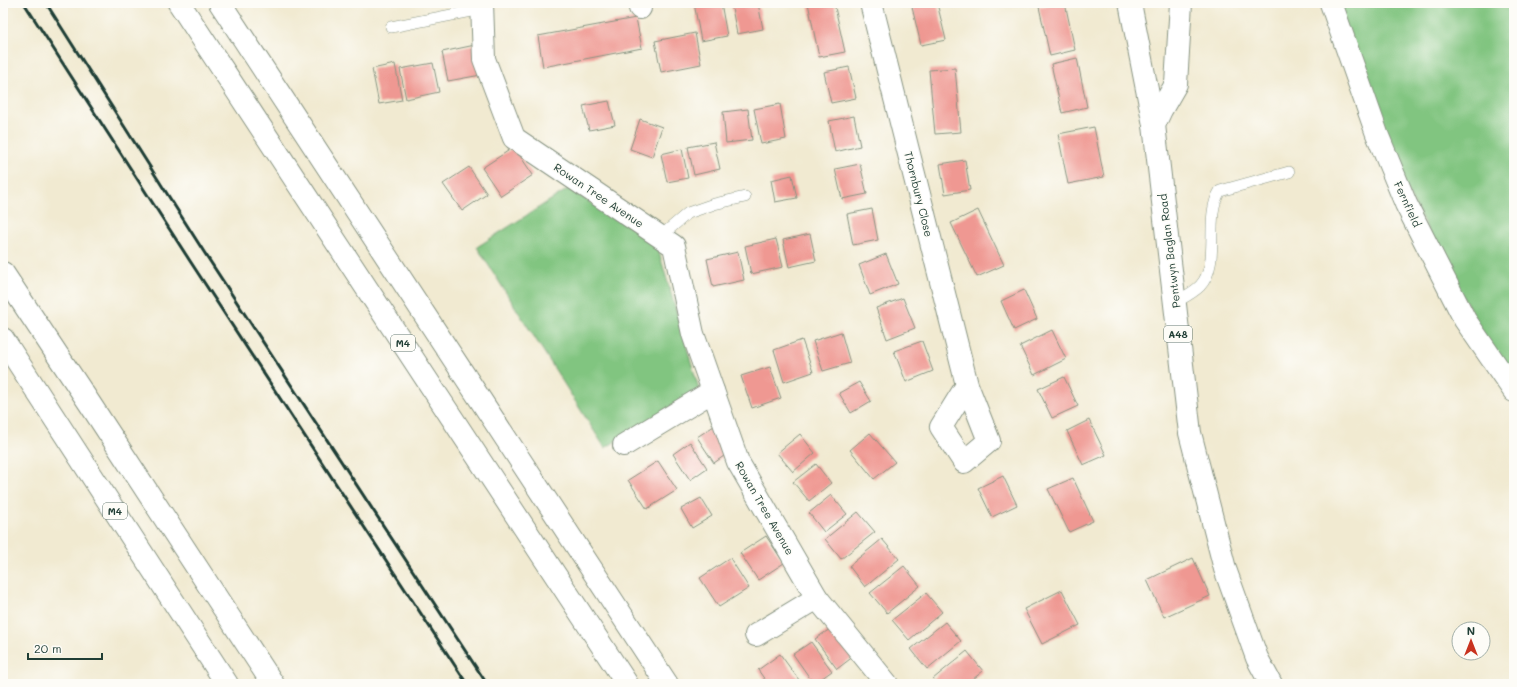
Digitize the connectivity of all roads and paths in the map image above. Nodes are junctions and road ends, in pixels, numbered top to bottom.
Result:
1 (179, 3) edge
2 (220, 3) edge
3 (871, 3) edge
4 (1130, 3) edge
5 (1181, 3) edge
6 (1331, 3) edge
7 (482, 6) edge
8 (391, 27) dead end
9 (1154, 125) junction
10 (1289, 172) dead end
11 (746, 197) dead end
12 (661, 236) junction
13 (3, 273) edge
14 (1174, 303) junction
15 (3, 339) edge
16 (967, 385) dead end
17 (713, 391) junction
18 (1514, 392) edge
19 (624, 445) dead end
20 (817, 598) junction
21 (756, 635) dead end
22 (227, 684) edge
23 (273, 684) edge
24 (627, 684) edge
25 (667, 684) edge
26 (887, 684) edge
27 (1271, 684) edge

1 - 24 main road, M4
2 - 25 main road
3 - 16 main road, Thornbury Close
4 - 9 main road, Pentwyn Baglan Road / A48
5 - 9 main road
6 - 18 main road, Fernfield
7 - 8 lane
7 - 12 main road, Rowan Tree Avenue
9 - 14 main road, Pentwyn Baglan Road / A48
10 - 14 lane
11 - 12 lane
12 - 17 main road, Rowan Tree Avenue
13 - 23 main road
14 - 27 main road, Pentwyn Baglan Road / A48
15 - 22 main road, M4
17 - 19 main road
17 - 20 main road, Rowan Tree Avenue
20 - 21 main road
20 - 26 main road, Rowan Tree Avenue

